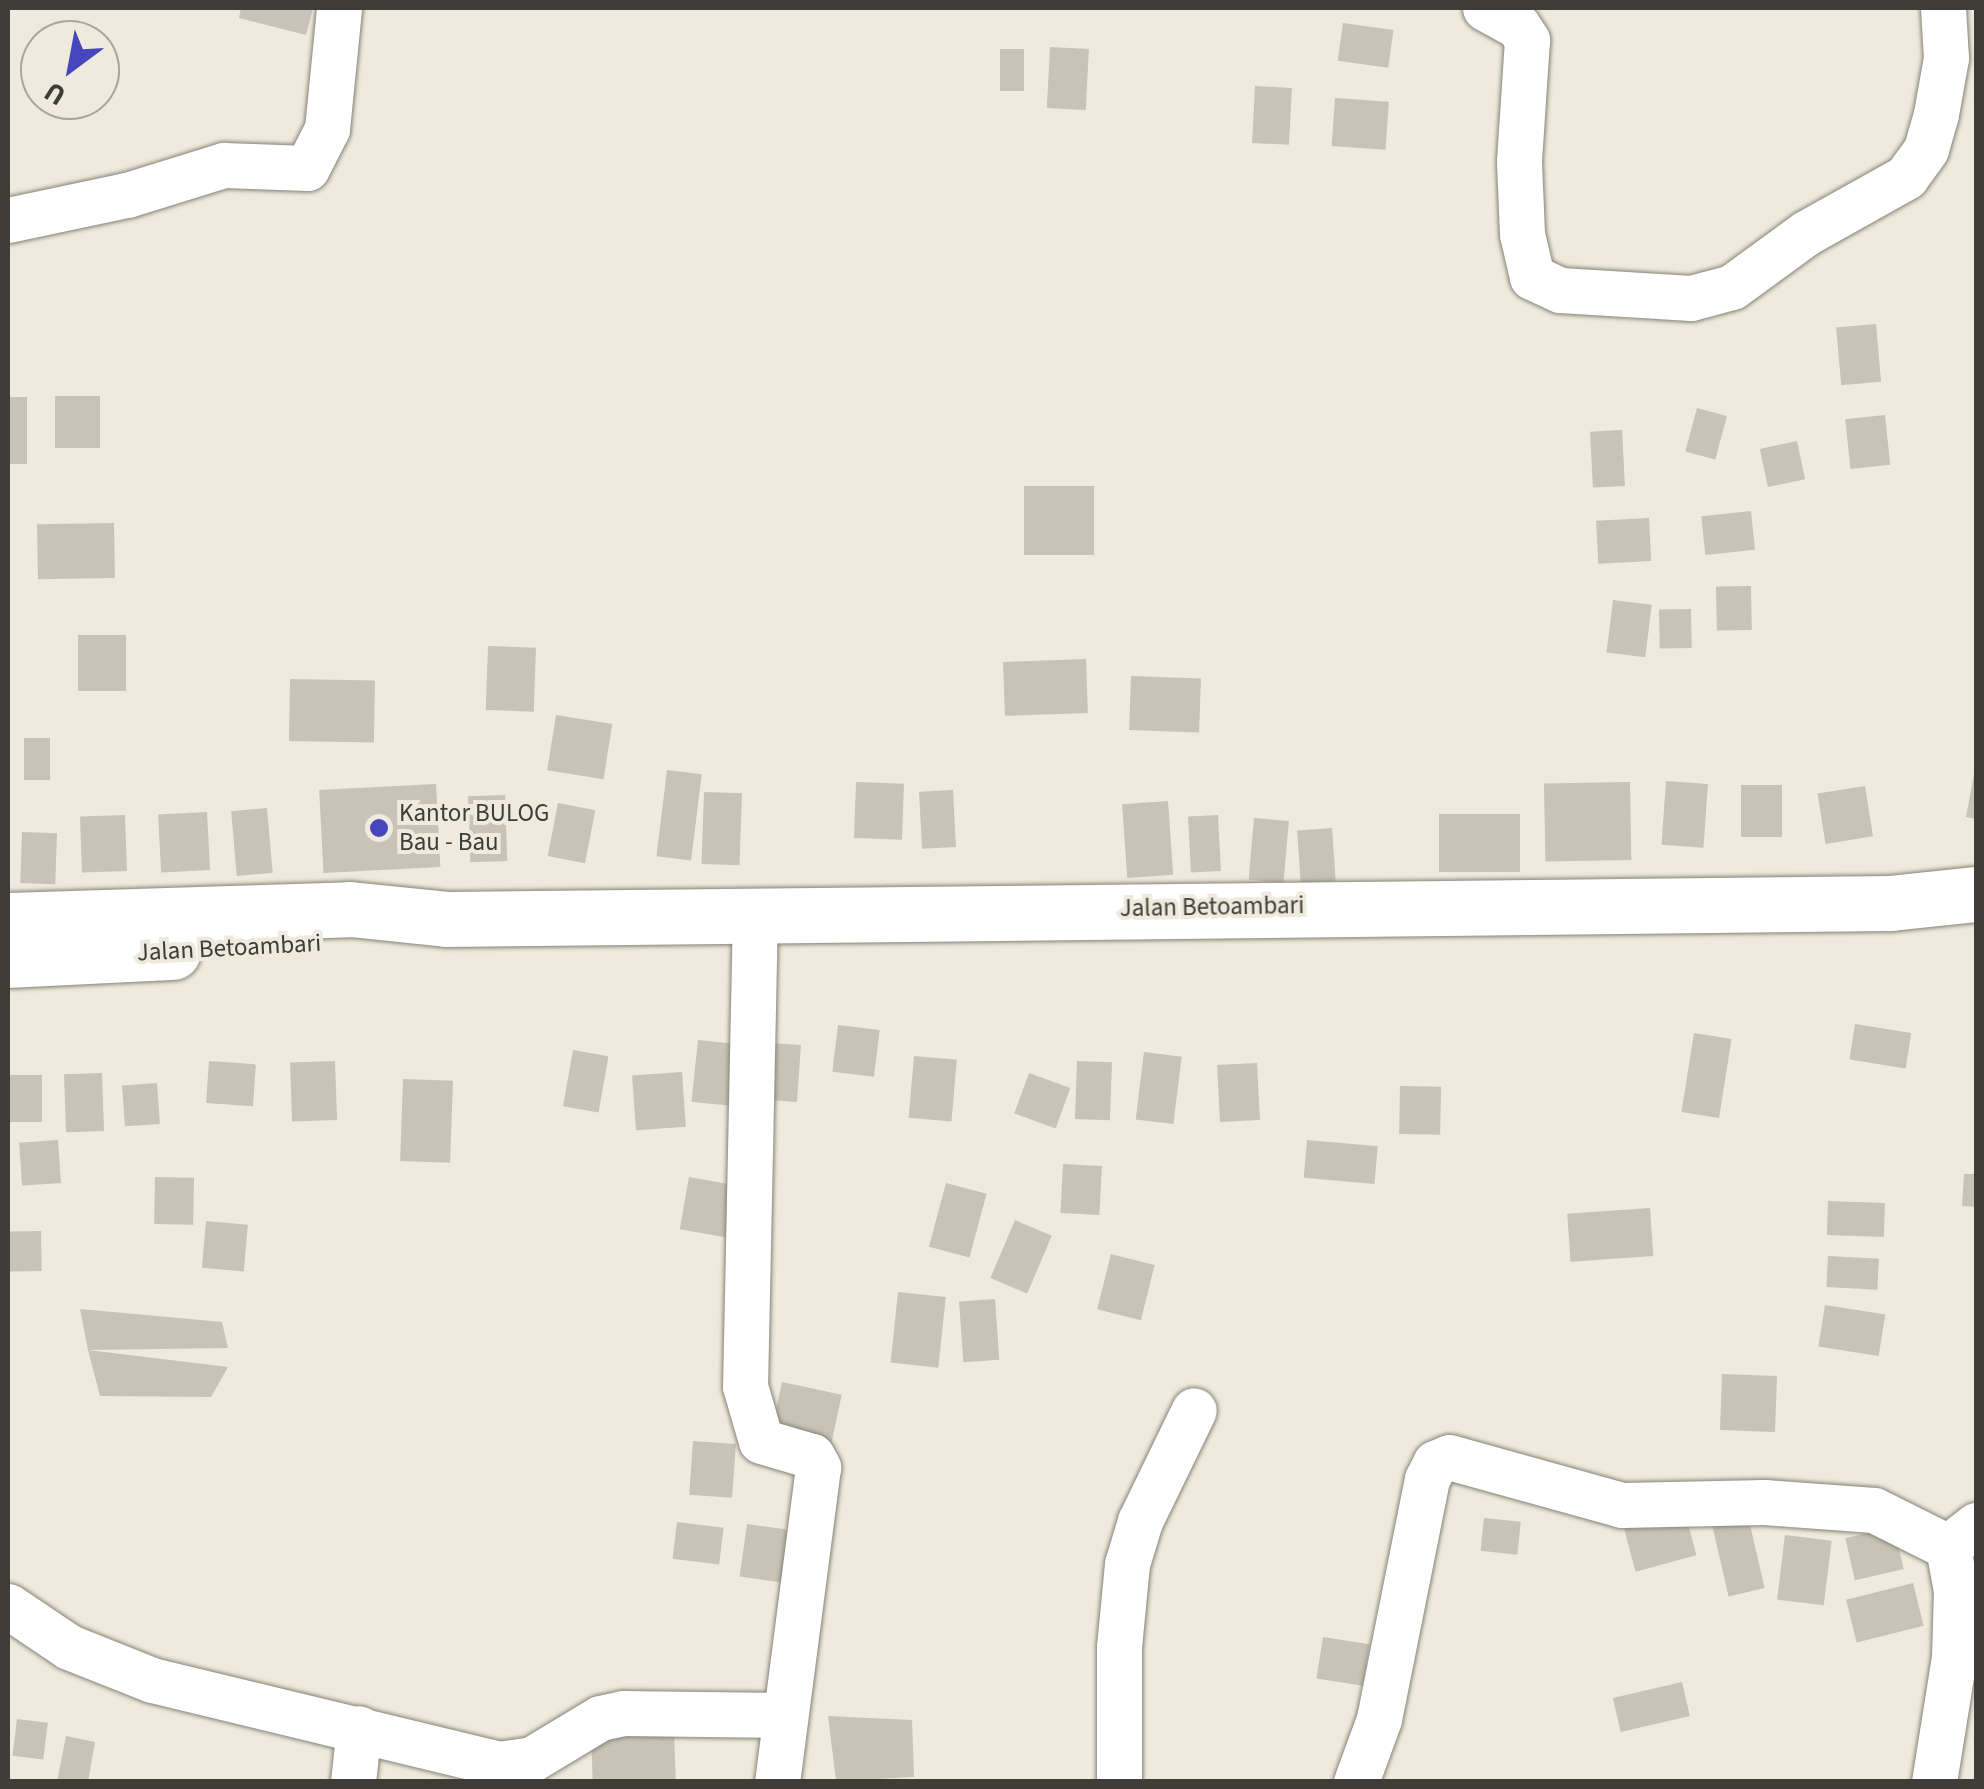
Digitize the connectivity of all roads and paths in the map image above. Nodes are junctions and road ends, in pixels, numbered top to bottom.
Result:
1 (340, 8) edge
2 (1485, 8) edge
3 (1943, 8) edge
4 (8, 220) edge
5 (1976, 894) edge
6 (755, 912) junction
7 (446, 919) junction
8 (8, 920) edge
9 (8, 960) edge
10 (1194, 1410) dead end
11 (1962, 1536) edge
12 (8, 1606) edge
13 (785, 1715) junction
14 (359, 1728) junction
15 (353, 1782) edge
16 (777, 1782) edge
17 (1119, 1782) edge
18 (1356, 1782) edge
19 (1934, 1782) edge

1 - 4 street
2 - 3 street
5 - 6 main road, Jalan Betoambari
6 - 7 main road, Jalan Betoambari
6 - 13 street
7 - 8 main road, Jalan Betoambari
7 - 9 main road, Jalan Betoambari
10 - 17 street
11 - 18 street
11 - 19 street
12 - 14 street
13 - 14 street
13 - 16 street
14 - 15 street

